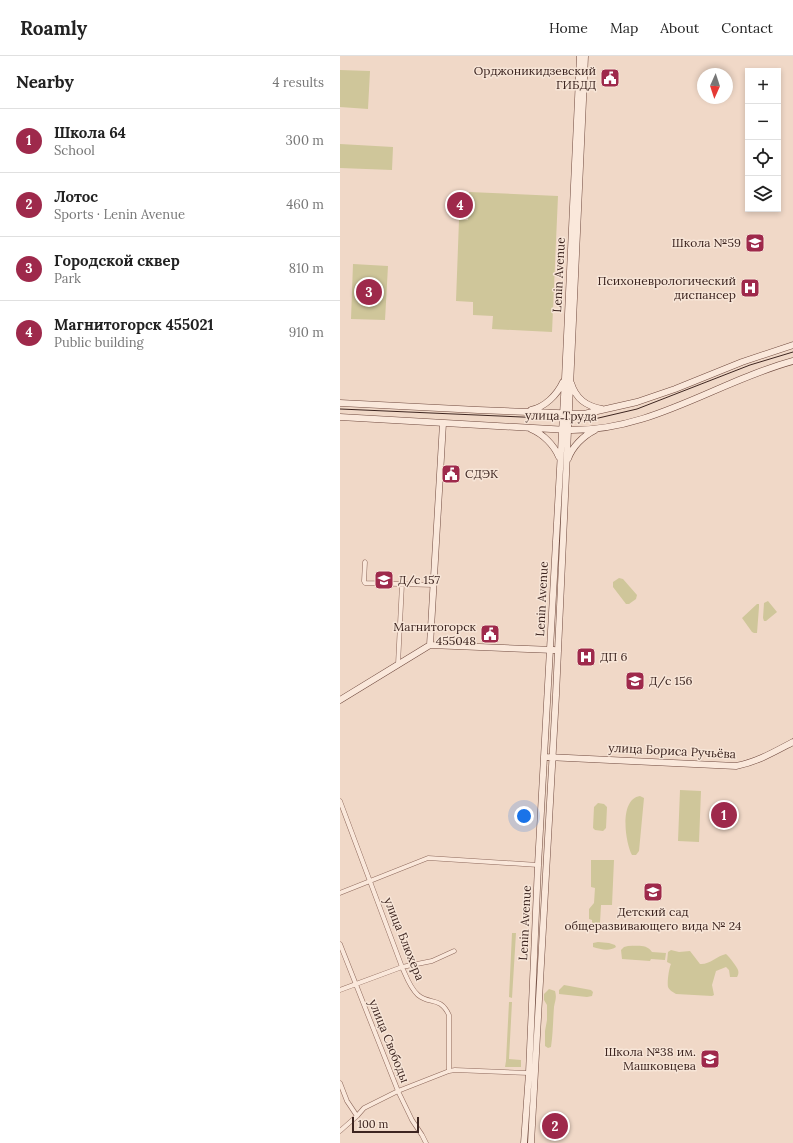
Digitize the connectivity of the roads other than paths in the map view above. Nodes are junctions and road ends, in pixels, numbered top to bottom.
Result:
1 (580, 56) edge
2 (585, 56) edge
3 (793, 345) edge
4 (793, 361) edge
5 (567, 379) junction
6 (340, 403) edge
7 (605, 409) junction
8 (524, 412) junction
9 (565, 413) junction
10 (340, 417) edge
11 (443, 423) junction
12 (528, 427) junction
13 (564, 429) junction
14 (597, 429) junction
15 (563, 465) junction
16 (365, 562) dead end
17 (402, 584) junction
18 (434, 585) junction
19 (430, 645) junction
20 (550, 650) junction
21 (558, 650) junction
22 (398, 664) junction
23 (340, 700) edge
24 (793, 742) edge
25 (544, 756) junction
26 (552, 757) junction
27 (340, 801) edge
28 (538, 865) junction
29 (370, 880) junction
30 (340, 893) edge
31 (340, 944) edge
32 (454, 952) dead end
33 (402, 967) junction
34 (356, 985) junction
35 (340, 990) edge
36 (449, 1071) junction
37 (532, 1073) junction
38 (340, 1083) edge
39 (398, 1091) junction
40 (357, 1116) junction
41 (340, 1131) edge
42 (426, 1143) edge
43 (524, 1143) edge
44 (531, 1143) edge

1 - 5 main road, Lenin Avenue
2 - 5 main road, Lenin Avenue
3 - 7 main road, улица Труда
4 - 14 main road, улица Труда
5 - 7 main road
5 - 8 main road
5 - 9 main road, Lenin Avenue
6 - 8 main road, улица Труда
7 - 9 main road, улица Труда
8 - 9 main road, улица Труда
9 - 13 main road, Lenin Avenue
10 - 11 main road, улица Труда
11 - 12 main road, улица Труда
11 - 18 main road
12 - 13 main road, улица Труда
12 - 15 main road
13 - 14 main road, улица Труда
13 - 15 main road, Lenin Avenue
14 - 15 main road
15 - 20 main road, Lenin Avenue
15 - 21 main road, Lenin Avenue
16 - 17 street
17 - 18 street
17 - 22 street
18 - 19 main road
19 - 20 main road
19 - 22 main road
20 - 21 main road
20 - 25 main road, Lenin Avenue
21 - 26 main road, Lenin Avenue
22 - 23 main road
24 - 26 main road, улица Бориса Ручьёва
25 - 26 main road, улица Бориса Ручьёва
25 - 28 main road, Lenin Avenue
26 - 37 main road, Lenin Avenue
27 - 29 street, улица Блюхера
28 - 29 street
28 - 37 main road, Lenin Avenue
29 - 30 street
29 - 33 street, улица Блюхера
31 - 34 street, улица Свободы
32 - 33 street
33 - 34 street
33 - 36 street, улица Блюхера
34 - 35 street
34 - 39 street, улица Свободы
36 - 37 street
36 - 39 street
37 - 43 main road, Lenin Avenue
37 - 44 main road, Lenin Avenue
38 - 40 street
39 - 40 street
39 - 42 street, улица Свободы
40 - 41 street

